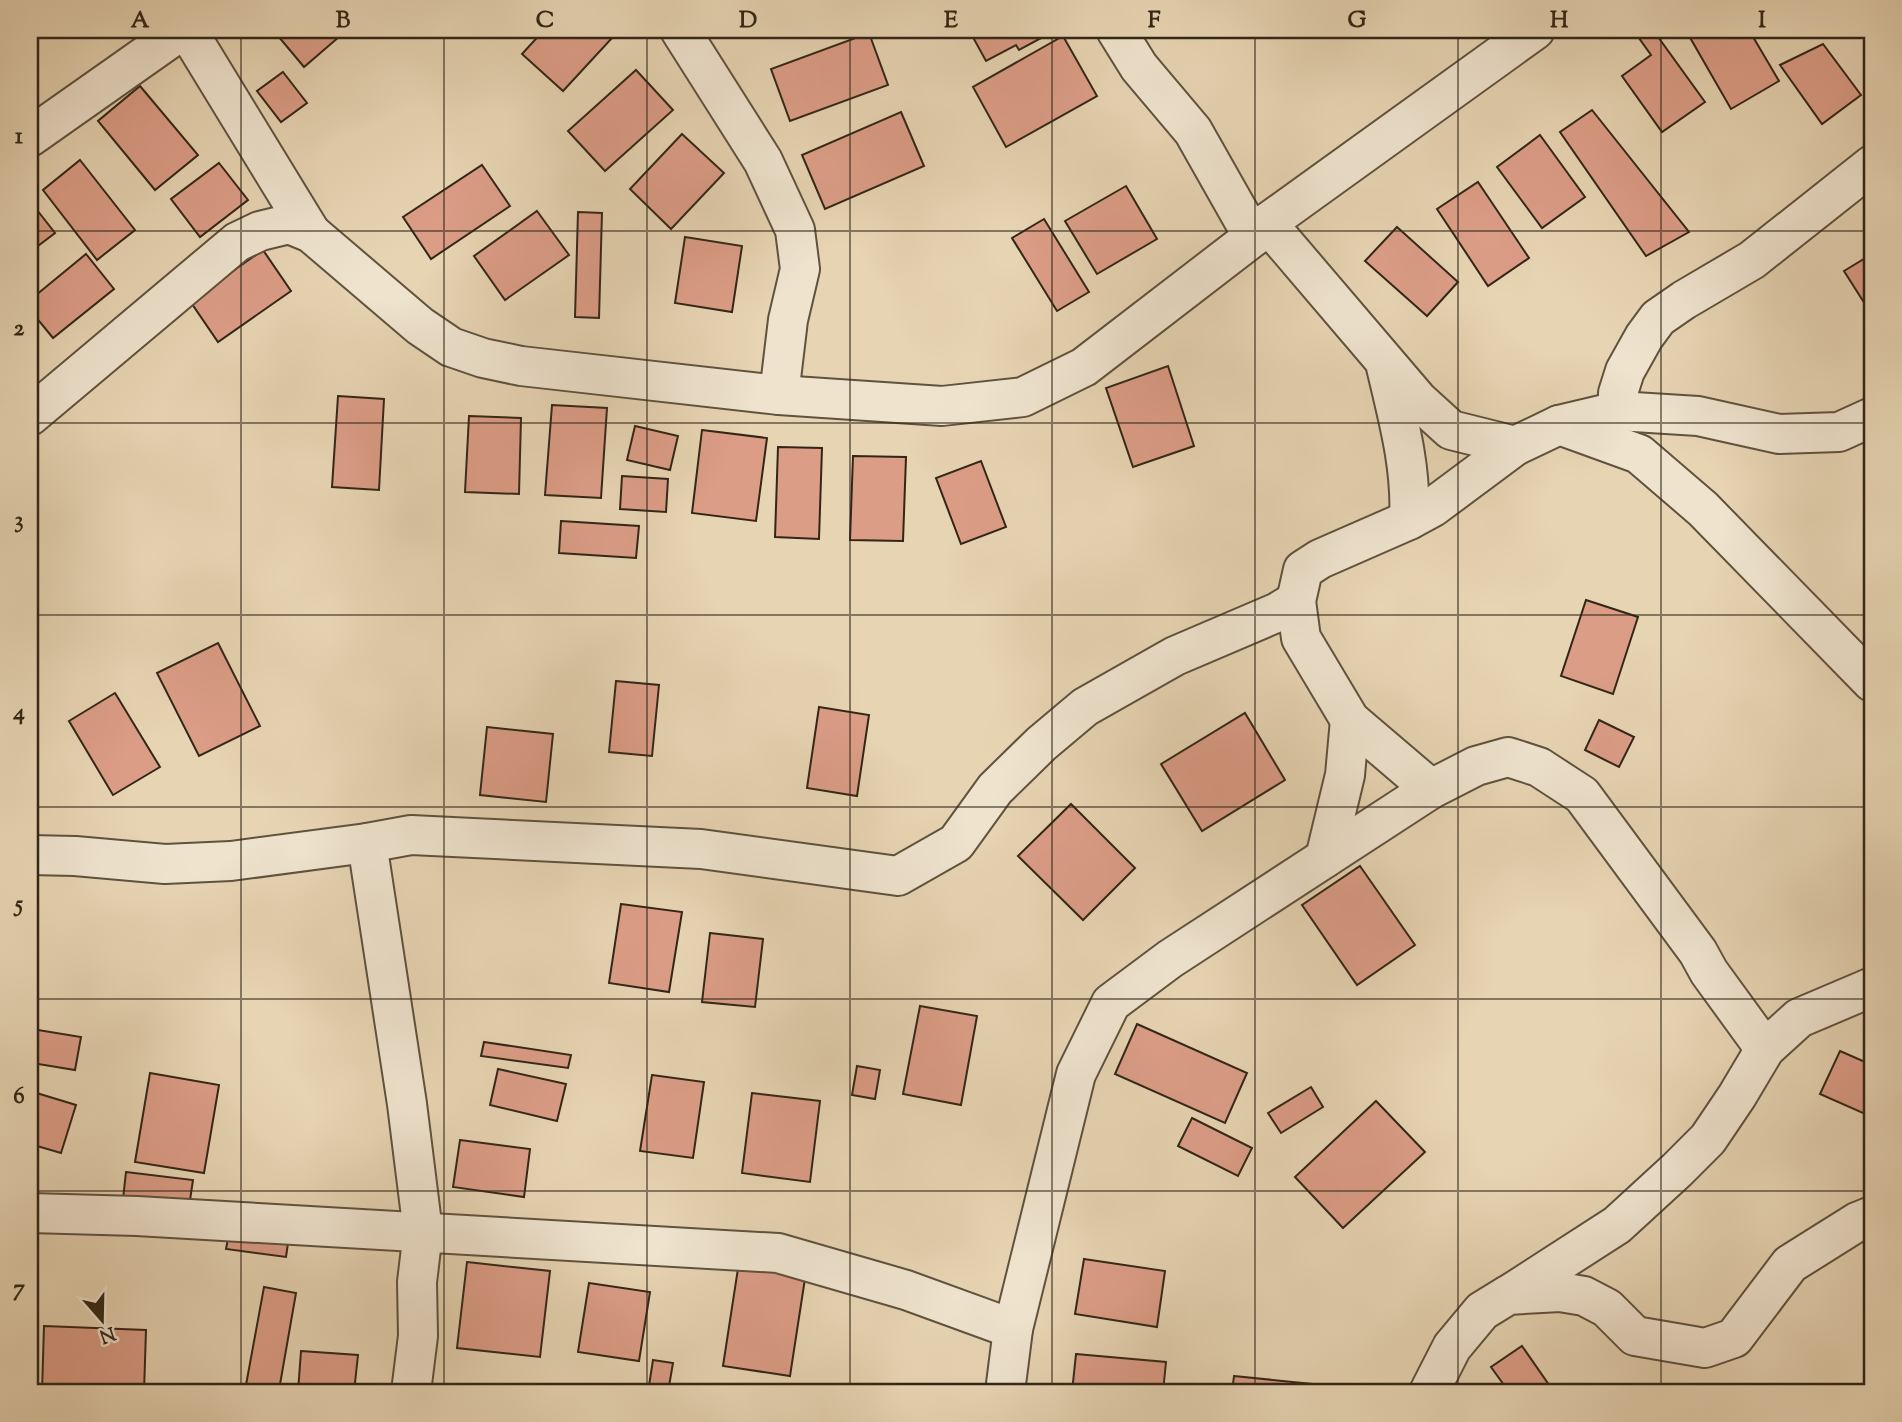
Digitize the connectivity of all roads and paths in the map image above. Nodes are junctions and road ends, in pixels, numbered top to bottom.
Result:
1 (185, 30) edge
2 (680, 30) edge
3 (1116, 30) edge
4 (1535, 30) edge
5 (30, 137) edge
6 (1872, 165) edge
7 (1260, 230) junction
8 (311, 233) junction
9 (1384, 358) junction
10 (779, 395) junction
11 (1618, 411) junction
12 (30, 416) edge
13 (1872, 417) edge
14 (1559, 425) junction
15 (1515, 446) junction
16 (1409, 520) junction
17 (1296, 601) junction
18 (1872, 682) edge
19 (1350, 720) junction
20 (1431, 789) junction
21 (367, 843) junction
22 (30, 855) edge
23 (1325, 858) junction
24 (1872, 987) edge
25 (1765, 1049) junction
26 (30, 1213) edge
27 (1872, 1216) edge
28 (423, 1232) junction
29 (1598, 1237) junction
30 (1508, 1295) junction
31 (1607, 1308) junction
32 (1013, 1329) junction
33 (411, 1392) edge
34 (1006, 1392) edge
35 (1429, 1392) edge

1 - 5 street
1 - 8 street
2 - 10 street
3 - 7 street
4 - 7 street
6 - 11 street
7 - 9 street
7 - 10 street
8 - 10 street
8 - 12 street
9 - 15 street
9 - 16 street
11 - 13 street
11 - 14 street
14 - 15 street
14 - 18 street
15 - 16 street
16 - 17 street
17 - 19 street
17 - 21 street
19 - 20 street
19 - 23 street
20 - 23 street
20 - 25 street
21 - 22 street
21 - 28 street
23 - 32 street
24 - 25 street
25 - 29 street
26 - 28 street
27 - 31 street
28 - 32 street
28 - 33 street
29 - 30 street
29 - 31 street
30 - 31 street
30 - 35 street
32 - 34 street

